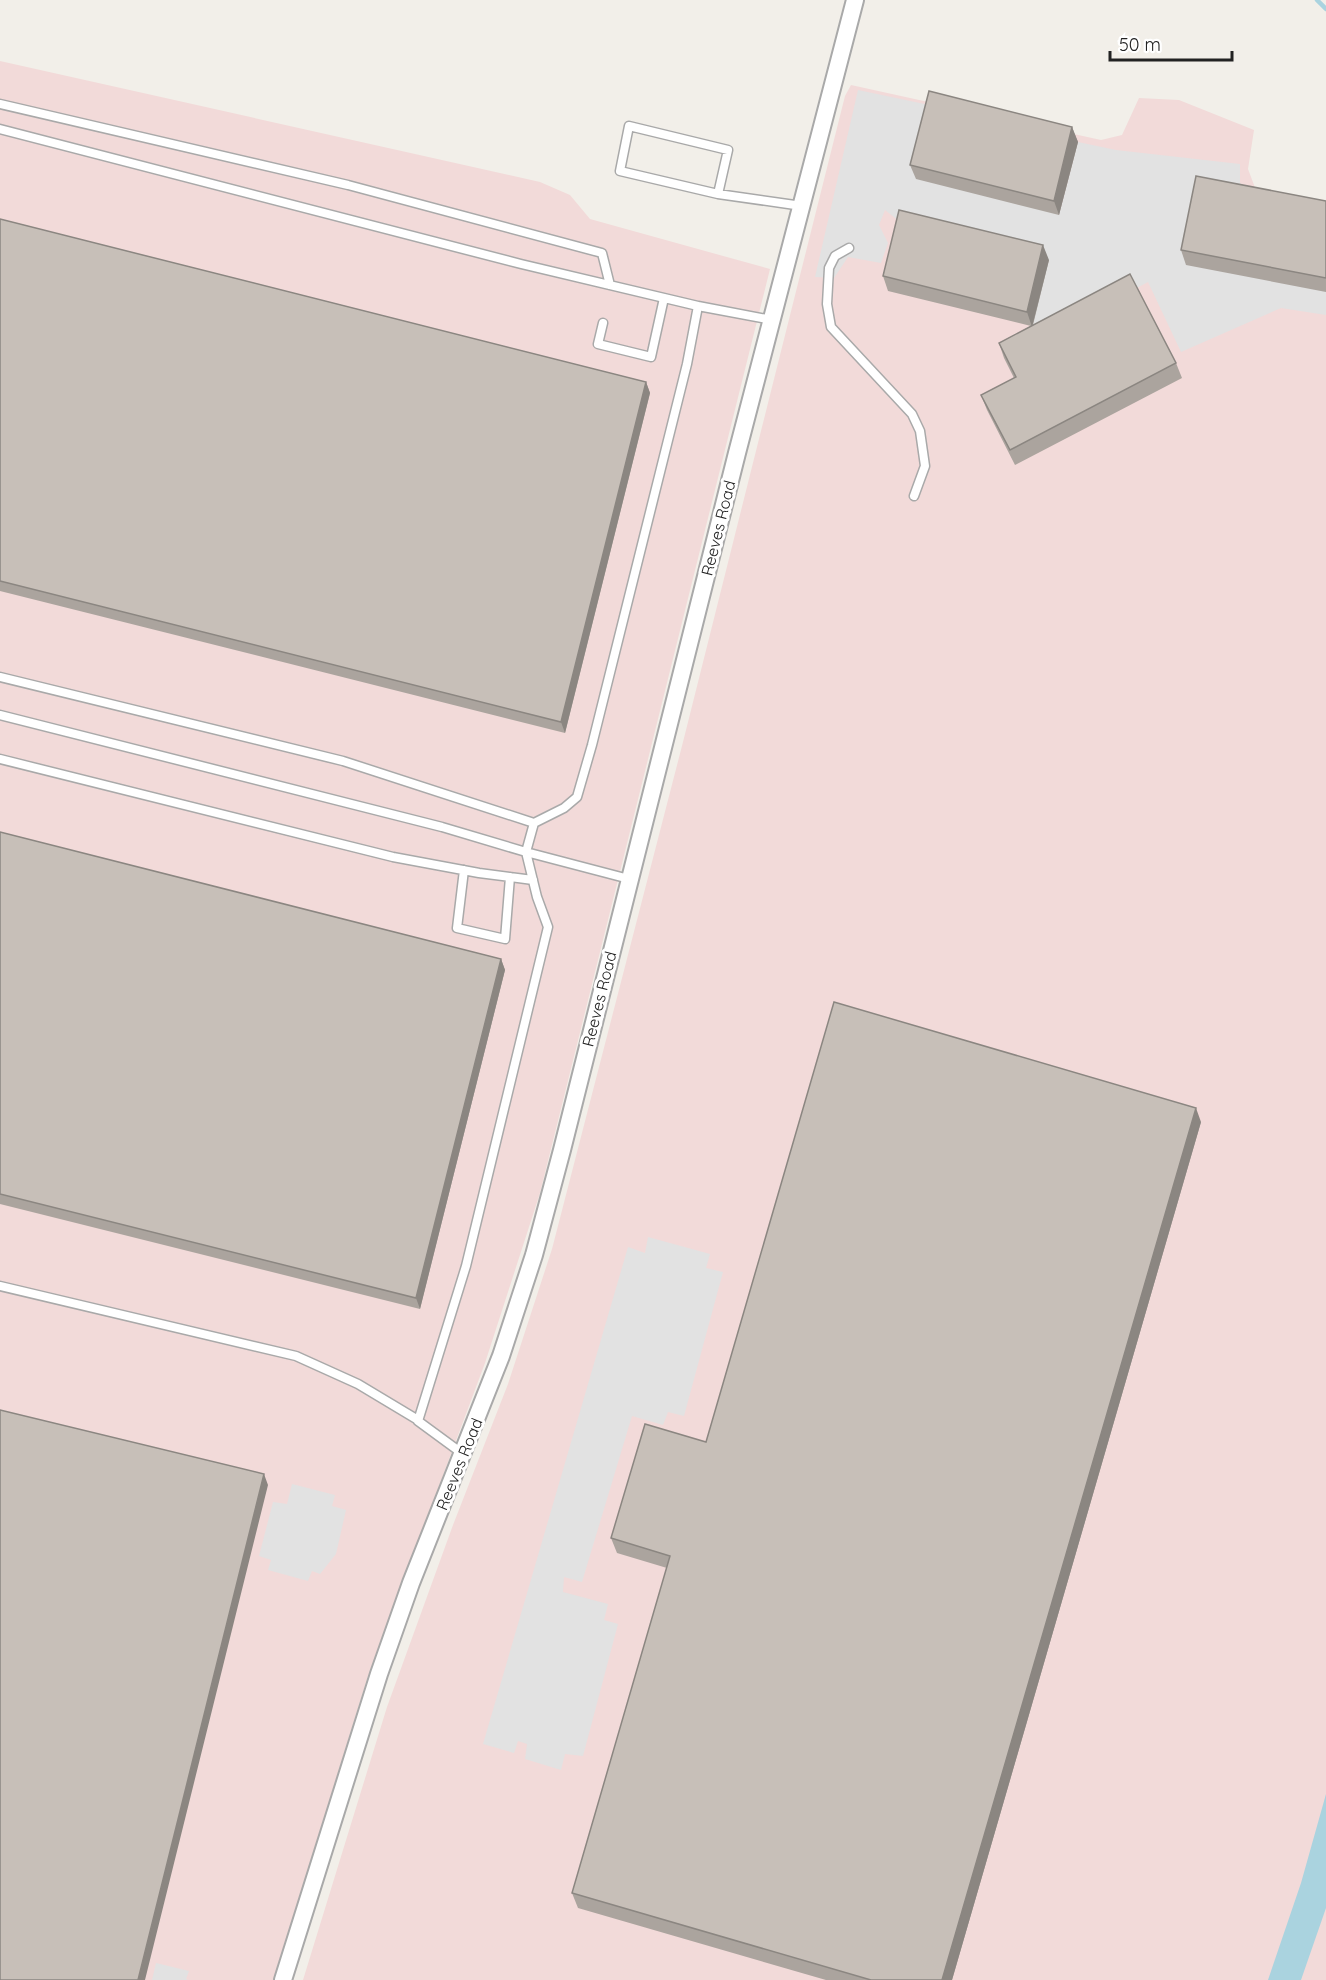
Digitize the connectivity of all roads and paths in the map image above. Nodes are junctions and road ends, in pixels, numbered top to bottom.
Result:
1 (855, 0) edge
2 (0, 104) edge
3 (0, 129) edge
4 (718, 194) junction
5 (802, 206) junction
6 (849, 248) dead end
7 (610, 285) junction
8 (664, 298) junction
9 (698, 306) junction
10 (772, 320) junction
11 (603, 323) dead end
12 (914, 496) dead end
13 (0, 676) edge
14 (0, 715) edge
15 (0, 759) edge
16 (534, 823) junction
17 (526, 852) junction
18 (464, 870) junction
19 (510, 877) junction
20 (629, 879) junction
21 (533, 880) junction
22 (0, 1286) edge
23 (418, 1420) junction
24 (463, 1454) junction
25 (283, 1980) edge

1 - 5 street, Reeves Road
2 - 7 lane
3 - 7 lane
4 - 4 lane
4 - 5 lane
5 - 10 street, Reeves Road
6 - 12 lane
7 - 8 lane
8 - 9 lane
8 - 11 lane
9 - 10 lane
9 - 16 lane
10 - 20 street, Reeves Road
13 - 16 lane
14 - 17 lane
15 - 18 lane
16 - 17 lane
17 - 20 lane
17 - 21 lane
18 - 19 lane
18 - 19 lane
19 - 21 lane
20 - 24 street, Reeves Road
21 - 23 lane
22 - 23 lane
23 - 24 lane
24 - 25 street, Reeves Road

